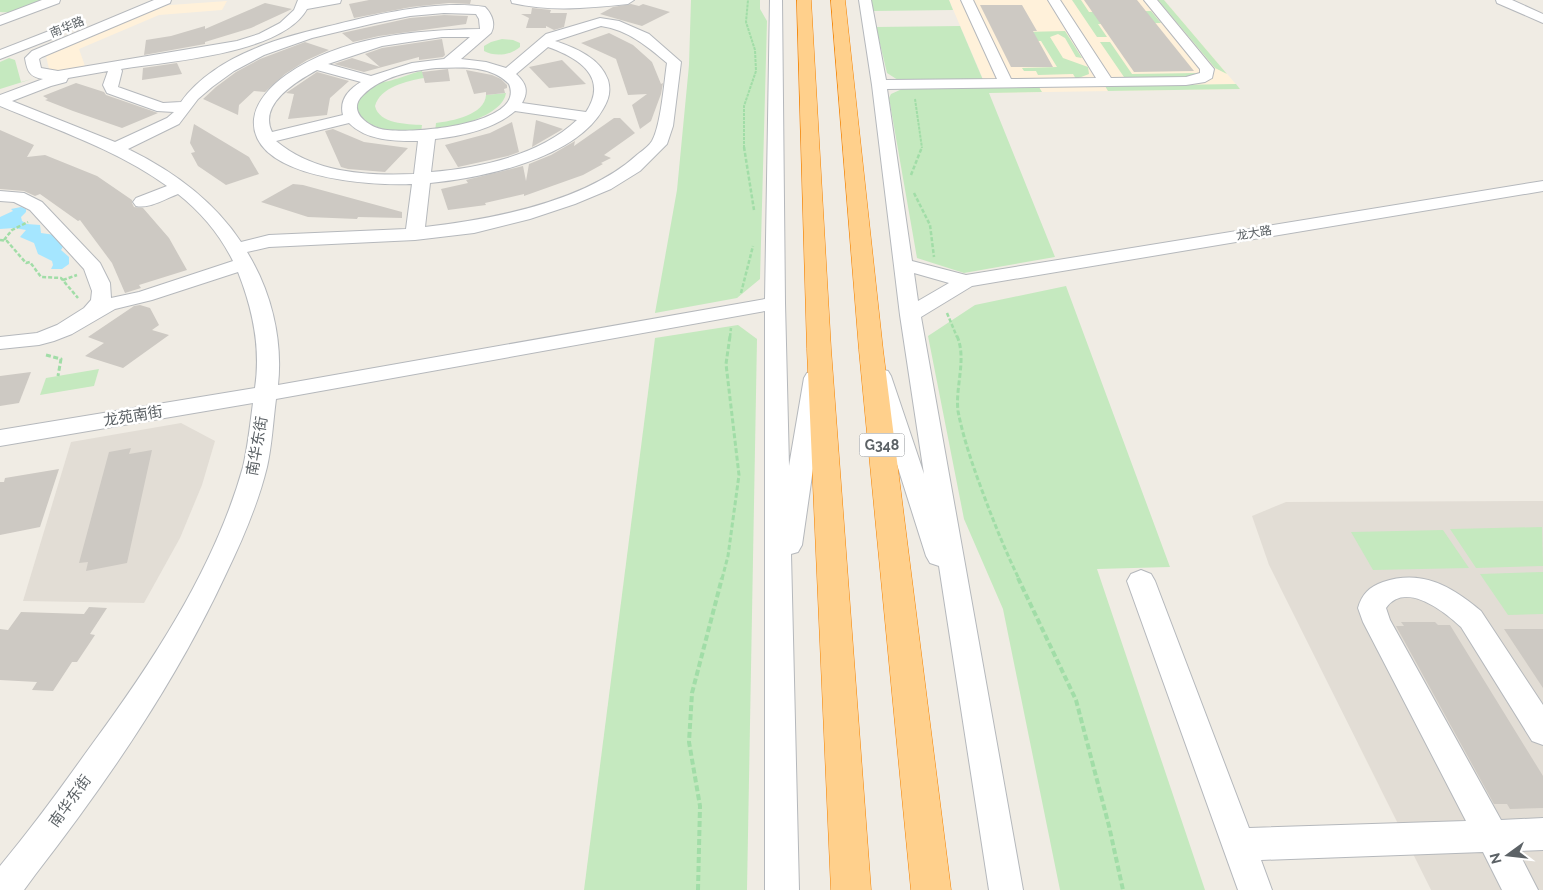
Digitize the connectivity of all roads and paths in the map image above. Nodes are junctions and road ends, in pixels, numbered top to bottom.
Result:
1 (54, 0) edge
2 (134, 0) edge
3 (165, 0) edge
4 (335, 0) edge
5 (466, 0) edge
6 (628, 0) edge
7 (748, 0) edge
8 (776, 0) edge
9 (804, 0) edge
10 (838, 0) edge
11 (865, 0) edge
12 (967, 0) edge
13 (1054, 0) edge
14 (1150, 0) edge
15 (1502, 0) edge
16 (613, 1) edge
17 (303, 3) edge
18 (507, 4) edge
19 (4, 17) edge
20 (1543, 19) edge
21 (483, 33) junction
22 (282, 41) junction
23 (545, 42) junction
24 (0, 55) edge
25 (448, 63) junction
26 (315, 65) junction
27 (115, 72) junction
28 (506, 74) junction
29 (374, 81) junction
30 (1106, 82) junction
31 (1006, 84) junction
32 (879, 85) junction
33 (914, 92) dead end
34 (0, 100) edge
35 (186, 106) junction
36 (512, 106) junction
37 (352, 117) junction
38 (589, 117) junction
39 (427, 136) junction
40 (264, 139) junction
41 (114, 149) junction
42 (422, 178) junction
43 (910, 180) dead end
44 (912, 186) dead end
45 (1543, 186) edge
46 (180, 187) junction
47 (0, 196) edge
48 (142, 202) dead end
49 (45, 214) junction
50 (754, 217) dead end
51 (415, 234) junction
52 (2, 241) edge
53 (754, 245) dead end
54 (240, 257) junction
55 (903, 264) junction
56 (930, 271) junction
57 (966, 281) junction
58 (101, 286) junction
59 (740, 295) dead end
60 (940, 296) junction
61 (133, 299) junction
62 (775, 303) junction
63 (84, 307) junction
64 (910, 315) junction
65 (732, 320) dead end
66 (43, 338) junction
67 (0, 343) edge
68 (819, 349) junction
69 (871, 350) junction
70 (58, 376) dead end
71 (266, 394) junction
72 (0, 438) edge
73 (1141, 581) dead end
74 (778, 615) junction
75 (964, 631) junction
76 (1543, 731) edge
77 (1543, 834) edge
78 (1492, 835) junction
79 (1239, 845) junction
80 (2, 890) edge
81 (698, 890) edge
82 (782, 890) edge
83 (851, 890) edge
84 (931, 890) edge
85 (1006, 890) edge
86 (1123, 890) edge
87 (1255, 890) edge
88 (1521, 890) edge

1 - 19 street
2 - 24 street, 南华路
3 - 17 street
4 - 17 street
5 - 18 street
6 - 16 street
7 - 50 path
8 - 62 street
9 - 68 highway
10 - 69 highway, G348
11 - 32 street
12 - 31 street
13 - 30 street
14 - 30 street
15 - 20 street
16 - 18 street
21 - 22 street
21 - 25 street
21 - 26 street
22 - 27 street
22 - 35 street
23 - 28 street
23 - 38 street
23 - 51 street
25 - 28 street
25 - 29 street
26 - 29 street
26 - 40 street
27 - 34 street
27 - 35 street
28 - 36 street
29 - 37 street
30 - 31 street
31 - 32 street
32 - 55 street
33 - 43 path
34 - 41 street, 南华东街
35 - 41 street
36 - 38 street
36 - 39 street
37 - 39 street
37 - 40 street
38 - 42 street
39 - 42 street
40 - 42 street
41 - 46 street, 南华东街
42 - 51 street
44 - 56 path
45 - 57 street, 龙大路
46 - 48 street
46 - 54 street, 南华东街
47 - 49 street
49 - 52 path
49 - 58 street
51 - 54 street
52 - 63 path
53 - 59 path
54 - 61 street
54 - 71 street, 南华东街
55 - 56 street
55 - 64 street
56 - 57 street
57 - 60 street
58 - 61 street
58 - 63 street
60 - 64 street
60 - 86 path
61 - 63 street
62 - 71 street, 龙苑南街
62 - 74 street
63 - 66 street
64 - 75 street
65 - 81 path
66 - 67 street
66 - 70 path
68 - 74 street
68 - 83 highway
69 - 75 street
69 - 84 highway, G348
71 - 72 street, 龙苑南街
71 - 80 street, 南华东街
73 - 79 street
74 - 82 street
75 - 85 street
76 - 78 street
77 - 78 street
78 - 79 street
78 - 88 street
79 - 87 street

